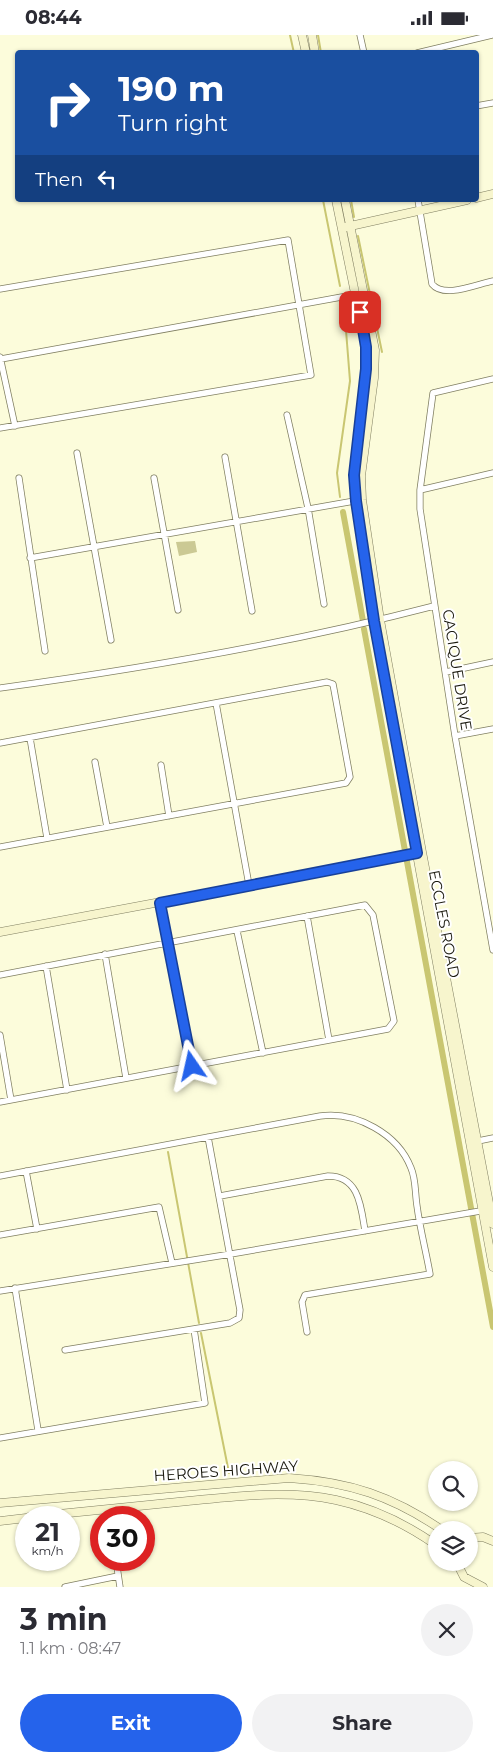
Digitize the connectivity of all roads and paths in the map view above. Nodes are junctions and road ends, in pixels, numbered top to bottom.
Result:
1 (302, 35) edge
2 (312, 35) edge
3 (360, 35) edge
4 (492, 35) edge
5 (305, 50) edge
6 (314, 50) edge
7 (363, 50) edge
8 (430, 50) edge
9 (493, 103) edge
10 (479, 105) edge
11 (493, 194) edge
12 (479, 197) edge
13 (337, 202) edge
14 (345, 202) edge
15 (418, 202) edge
16 (458, 202) edge
17 (420, 211) junction
18 (346, 227) junction
19 (493, 281) edge
20 (0, 289) edge
21 (361, 294) junction
22 (299, 307) junction
23 (0, 357) edge
24 (493, 379) edge
25 (287, 415) dead end
26 (15, 425) junction
27 (0, 428) edge
28 (77, 453) dead end
29 (225, 457) dead end
30 (493, 473) edge
31 (19, 478) dead end
32 (154, 478) dead end
33 (420, 490) junction
34 (359, 501) junction
35 (308, 508) junction
36 (237, 521) junction
37 (165, 534) junction
38 (95, 546) junction
39 (30, 559) junction
40 (324, 604) dead end
41 (434, 606) junction
42 (178, 610) dead end
43 (252, 611) dead end
44 (377, 621) junction
45 (111, 640) dead end
46 (46, 651) dead end
47 (493, 662) edge
48 (446, 672) junction
49 (0, 688) edge
50 (216, 703) junction
51 (493, 729) edge
52 (456, 736) junction
53 (30, 738) junction
54 (0, 743) edge
55 (95, 762) dead end
56 (161, 765) dead end
57 (234, 804) junction
58 (169, 816) junction
59 (107, 827) junction
60 (46, 838) junction
61 (0, 847) edge
62 (419, 853) junction
63 (249, 885) junction
64 (160, 903) junction
65 (307, 916) junction
66 (238, 931) junction
67 (0, 932) edge
68 (168, 943) junction
69 (493, 950) edge
70 (105, 954) junction
71 (46, 966) junction
72 (0, 975) edge
73 (0, 1035) edge
74 (329, 1040) junction
75 (263, 1053) junction
76 (192, 1066) junction
77 (126, 1079) junction
78 (67, 1090) junction
79 (11, 1100) junction
80 (0, 1102) edge
81 (208, 1137) junction
82 (493, 1138) edge
83 (475, 1142) junction
84 (26, 1171) junction
85 (0, 1176) edge
86 (220, 1196) junction
87 (486, 1209) junction
88 (420, 1221) junction
89 (493, 1224) edge
90 (37, 1229) junction
91 (365, 1231) junction
92 (0, 1235) edge
93 (230, 1254) junction
94 (172, 1263) junction
95 (493, 1267) edge
96 (15, 1288) junction
97 (0, 1291) edge
98 (194, 1329) junction
99 (307, 1332) dead end
100 (65, 1350) dead end
101 (38, 1430) junction
102 (0, 1438) edge
103 (0, 1503) edge
104 (139, 1506) edge
105 (15, 1519) edge
106 (0, 1521) edge
107 (428, 1521) edge
108 (478, 1537) edge
109 (428, 1539) edge
110 (493, 1541) edge
111 (117, 1571) edge
112 (461, 1571) edge
113 (118, 1576) junction
114 (65, 1587) edge
115 (120, 1587) edge
116 (483, 1587) edge

1 - 5 street
2 - 6 street
3 - 7 street
4 - 8 street
9 - 10 street
11 - 12 street
13 - 18 street, ECCLES ROAD
14 - 18 street, ECCLES ROAD
15 - 17 street
16 - 17 street
17 - 18 street
17 - 19 street
18 - 21 street, ECCLES ROAD
20 - 22 street
21 - 22 street
21 - 34 street, ECCLES ROAD
22 - 23 street
22 - 26 street
23 - 26 street
24 - 33 street, CACIQUE DRIVE
25 - 35 street
26 - 27 street
28 - 38 street
29 - 36 street
30 - 33 street
31 - 39 street
32 - 37 street
33 - 41 street, CACIQUE DRIVE
34 - 35 street
34 - 44 street, ECCLES ROAD
35 - 36 street
35 - 40 street
36 - 37 street
36 - 43 street
37 - 38 street
37 - 42 street
38 - 39 street
38 - 45 street
39 - 46 street
41 - 44 street
41 - 48 street, CACIQUE DRIVE
44 - 49 street
44 - 62 street, ECCLES ROAD
47 - 48 street
48 - 52 street, CACIQUE DRIVE
50 - 53 street
50 - 57 street
50 - 57 street
51 - 52 street
52 - 69 street, CACIQUE DRIVE
53 - 54 street
53 - 60 street
55 - 59 street
56 - 58 street
57 - 58 street
57 - 63 street
58 - 59 street
59 - 60 street
60 - 61 street
62 - 63 street
62 - 83 street, ECCLES ROAD
63 - 64 street
64 - 67 street
64 - 68 street
65 - 66 street
65 - 74 street
65 - 74 street
66 - 68 street
66 - 75 street
68 - 70 street
68 - 76 street
70 - 71 street
70 - 77 street
71 - 72 street
71 - 78 street
73 - 79 street
74 - 75 street
75 - 76 street
76 - 77 street
77 - 78 street
78 - 79 street
79 - 80 street
81 - 84 street
81 - 86 street
81 - 88 street
82 - 83 street
83 - 87 street, ECCLES ROAD
84 - 85 street
84 - 90 street
86 - 91 street
86 - 93 street
87 - 88 street
87 - 89 street, ECCLES ROAD
87 - 95 street, ECCLES ROAD
88 - 91 street
88 - 99 street
90 - 92 street
90 - 94 street
91 - 93 street
93 - 94 street
93 - 98 street
94 - 96 street
96 - 97 street
96 - 101 street
98 - 100 street
98 - 101 street
101 - 102 street
103 - 107 street, HEROES HIGHWAY
104 - 109 street, HEROES HIGHWAY
105 - 106 street, HEROES HIGHWAY
108 - 110 street
111 - 113 street
112 - 116 street
113 - 114 street
113 - 115 street

